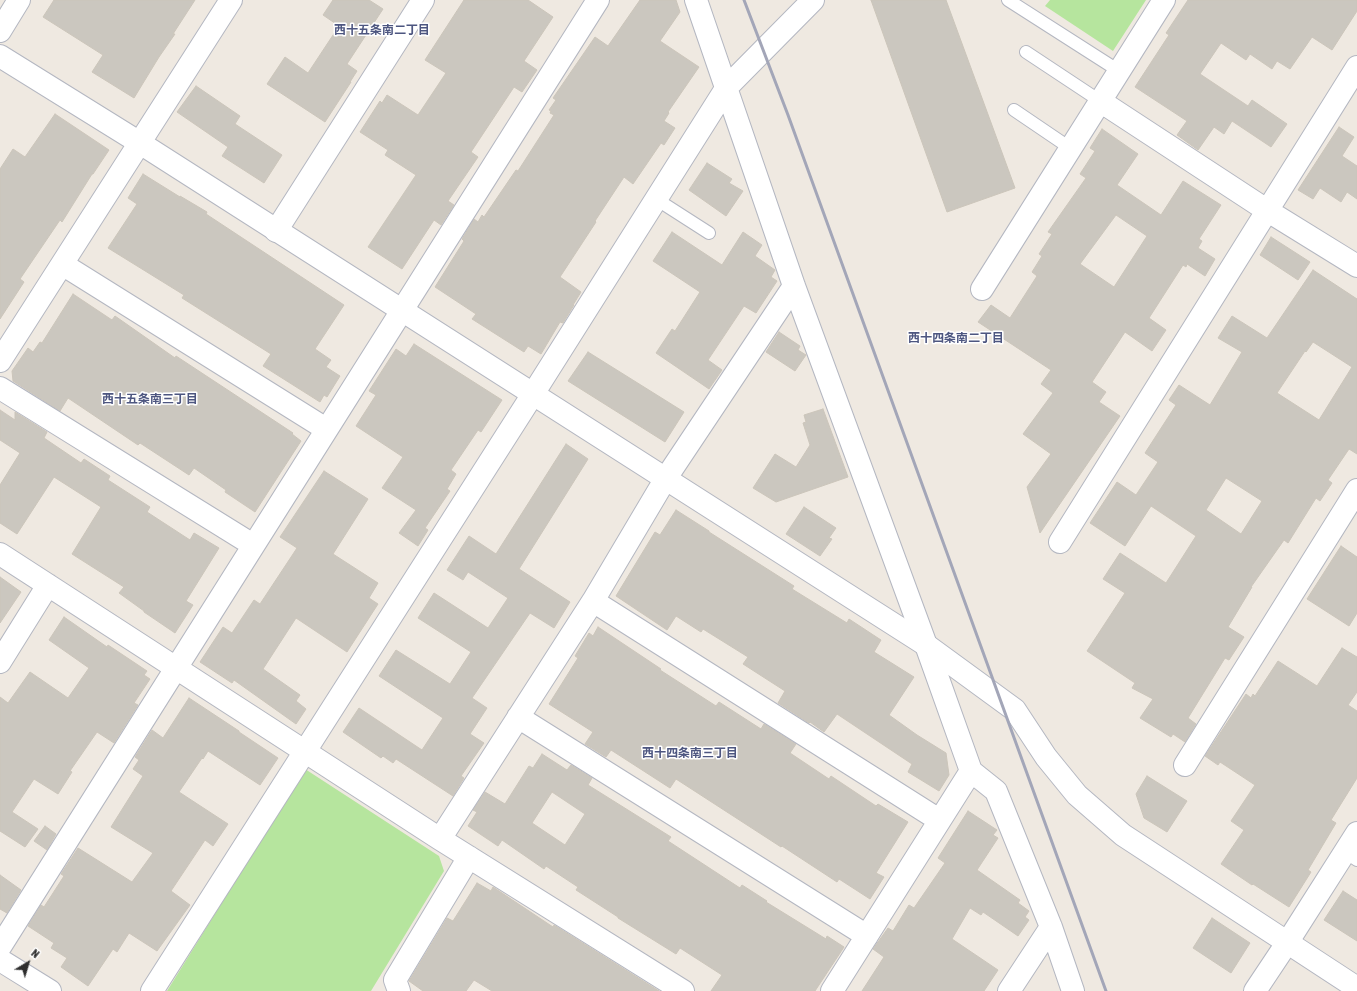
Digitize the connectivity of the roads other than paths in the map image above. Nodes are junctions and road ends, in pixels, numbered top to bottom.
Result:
1 (19, 0) edge
2 (231, 0) edge
3 (423, 0) edge
4 (598, 0) edge
5 (696, 0) edge
6 (813, 0) edge
7 (1008, 0) edge
8 (1164, 0) edge
9 (0, 31) edge
10 (1026, 52) dead end
11 (0, 56) edge
12 (1357, 67) edge
13 (1119, 71) junction
14 (727, 87) junction
15 (1100, 101) junction
16 (1014, 110) dead end
17 (140, 143) junction
18 (1070, 148) junction
19 (656, 199) junction
20 (1268, 210) junction
21 (276, 230) junction
22 (710, 233) dead end
23 (62, 264) junction
24 (1357, 266) edge
25 (794, 286) junction
26 (982, 289) dead end
27 (402, 310) junction
28 (0, 361) edge
29 (0, 388) edge
30 (533, 394) junction
31 (326, 429) junction
32 (666, 478) junction
33 (1357, 490) edge
34 (1060, 542) dead end
35 (253, 545) junction
36 (0, 554) edge
37 (48, 585) junction
38 (593, 600) junction
39 (926, 645) junction
40 (0, 662) edge
41 (177, 668) junction
42 (518, 717) junction
43 (305, 751) junction
44 (1185, 765) dead end
45 (971, 771) junction
46 (939, 820) junction
47 (1357, 833) edge
48 (440, 839) junction
49 (1351, 856) edge
50 (469, 857) junction
51 (1050, 927) junction
52 (867, 936) junction
53 (1287, 943) junction
54 (0, 947) edge
55 (0, 960) edge
56 (1357, 988) edge
57 (50, 991) edge
58 (152, 991) edge
59 (399, 991) edge
60 (683, 991) edge
61 (832, 991) edge
62 (1009, 991) edge
63 (1073, 991) edge
64 (1255, 991) edge

1 - 9 street
2 - 17 street
3 - 21 street
4 - 27 street
5 - 14 street
6 - 14 street
7 - 13 lane
8 - 13 street
10 - 15 lane
11 - 17 street
12 - 20 street
13 - 15 street
14 - 19 street
14 - 25 street
15 - 18 street
15 - 20 street
16 - 18 lane
17 - 21 street
17 - 23 street
18 - 26 street
19 - 22 lane
19 - 30 street
20 - 24 street
20 - 34 street
21 - 27 street
23 - 28 street
23 - 31 street
25 - 32 street
25 - 39 street
27 - 30 street
27 - 31 street
29 - 35 street
30 - 32 street
30 - 43 street
31 - 35 street
32 - 38 street
32 - 39 street
33 - 44 street
35 - 41 street
36 - 37 street
37 - 40 street
37 - 41 street
38 - 42 street
38 - 46 street
39 - 45 street
39 - 53 street
41 - 43 street
41 - 54 street
42 - 48 street
42 - 52 street
43 - 48 street
43 - 58 street
45 - 46 street
45 - 51 street
46 - 52 street
47 - 49 street
48 - 50 street
49 - 53 street
50 - 59 street
50 - 60 street
51 - 62 street
51 - 63 street
52 - 61 street
53 - 56 street
53 - 64 street
55 - 57 street

